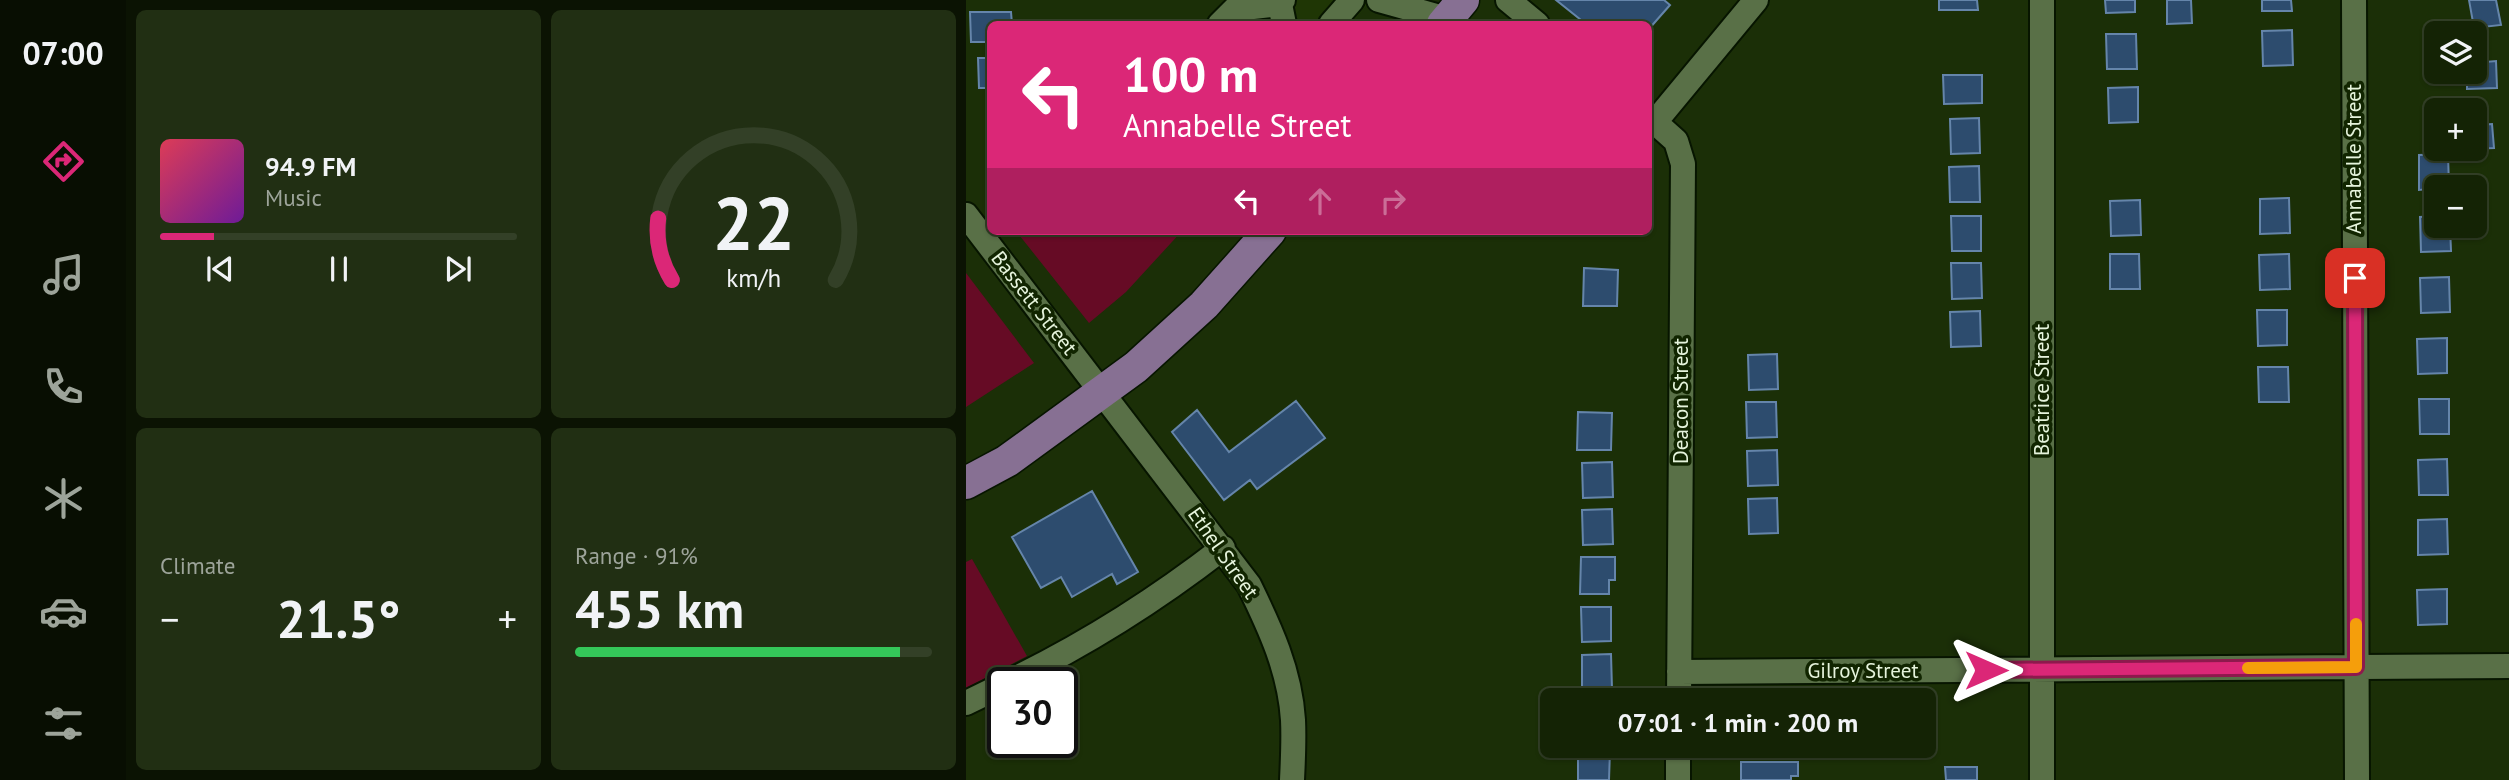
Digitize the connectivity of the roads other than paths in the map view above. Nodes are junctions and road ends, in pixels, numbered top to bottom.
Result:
1 (1352, 0) edge
2 (1379, 0) edge
3 (1508, 0) edge
4 (1756, 0) edge
5 (2042, 0) edge
6 (2354, 0) edge
7 (1282, 9) edge
8 (1451, 14) edge
9 (1223, 21) edge
10 (1334, 21) edge
11 (1533, 21) edge
12 (1652, 119) edge
13 (966, 215) edge
14 (1266, 235) edge
15 (1102, 392) junction
16 (966, 484) edge
17 (1223, 548) junction
18 (2509, 666) edge
19 (1036, 667) edge
20 (2356, 667) junction
21 (2042, 670) junction
22 (1679, 672) junction
23 (1679, 688) edge
24 (987, 693) edge
25 (966, 703) edge
26 (1678, 758) edge
27 (1293, 780) edge
28 (1678, 780) edge
29 (2042, 780) edge
30 (2357, 780) edge

1 - 10 street
2 - 8 street
3 - 11 street
4 - 12 street
5 - 21 street, Beatrice Street
6 - 20 street, Annabelle Street
7 - 9 street
12 - 22 street, Deacon Street
13 - 15 street, Bassett Street
14 - 15 main road
15 - 16 main road
15 - 17 street, Ethel Street
17 - 19 street
17 - 27 street, Ethel Street
18 - 20 street, Gilroy Street
20 - 21 street, Gilroy Street
20 - 30 street, Annabelle Street
21 - 22 street, Gilroy Street
21 - 29 street, Beatrice Street
22 - 23 street, Deacon Street
24 - 25 street
26 - 28 street

